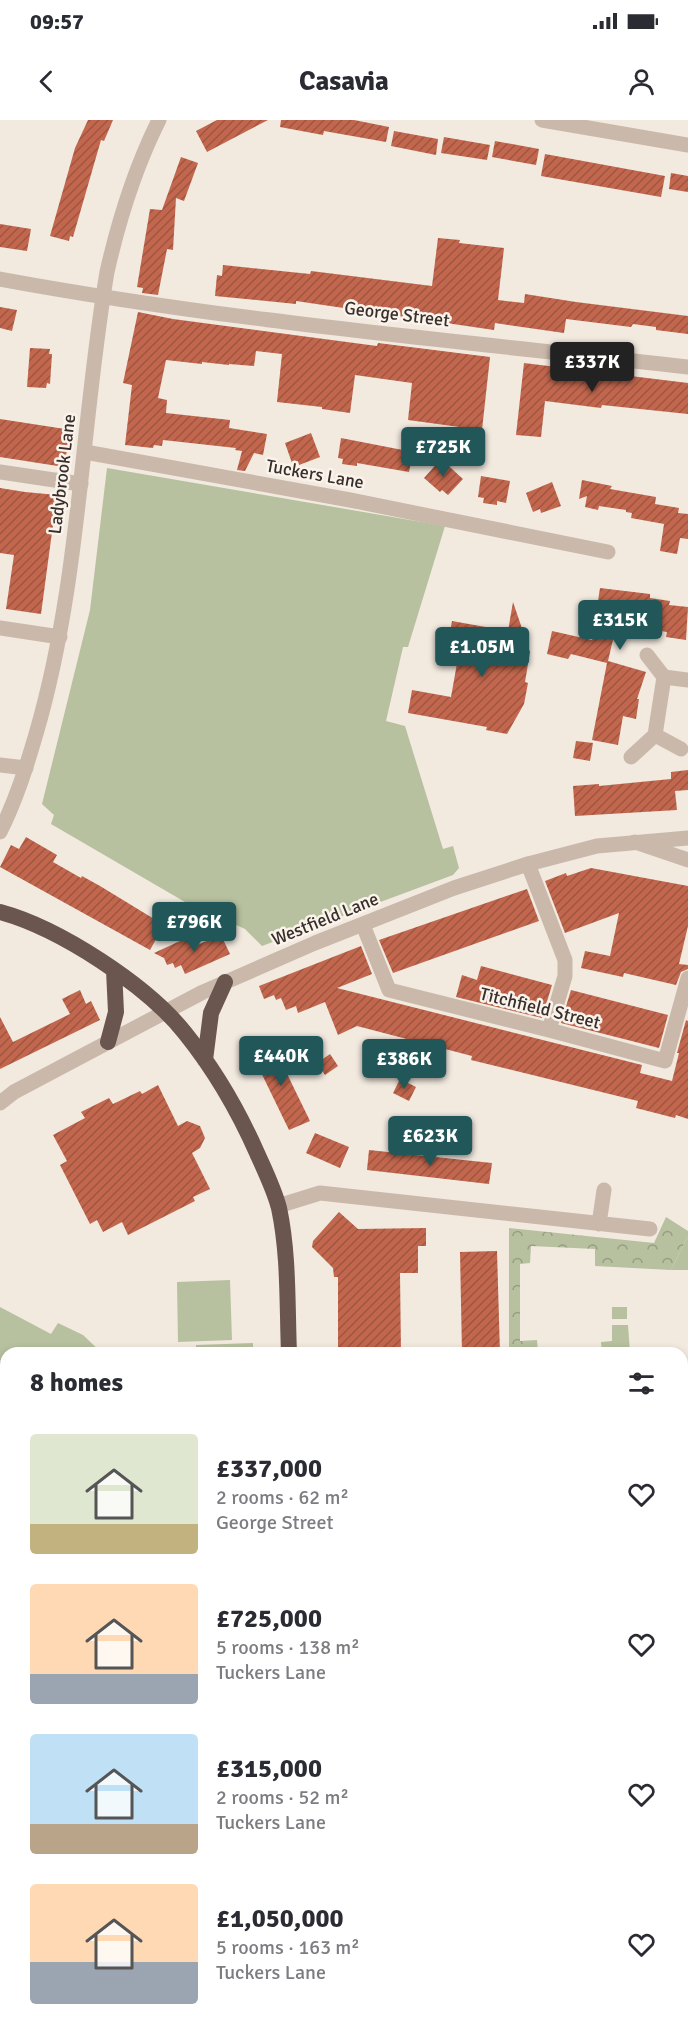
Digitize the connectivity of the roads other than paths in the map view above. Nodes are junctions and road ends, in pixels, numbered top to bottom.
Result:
1 (159, 120) edge
2 (542, 120) edge
3 (688, 145) edge
4 (0, 279) edge
5 (103, 296) junction
6 (688, 367) edge
7 (85, 452) junction
8 (0, 472) edge
9 (81, 484) junction
10 (608, 552) dead end
11 (0, 628) edge
12 (60, 637) junction
13 (647, 655) dead end
14 (664, 677) junction
15 (688, 680) edge
16 (656, 735) junction
17 (681, 749) dead end
18 (631, 757) dead end
19 (0, 765) edge
20 (26, 768) junction
21 (0, 832) edge
22 (688, 838) edge
23 (635, 842) junction
24 (688, 860) edge
25 (528, 864) junction
26 (0, 912) edge
27 (363, 925) junction
28 (114, 970) junction
29 (688, 978) edge
30 (225, 982) junction
31 (165, 1012) junction
32 (549, 1030) junction
33 (108, 1042) junction
34 (205, 1060) junction
35 (0, 1103) edge
36 (604, 1190) dead end
37 (278, 1206) junction
38 (598, 1224) junction
39 (650, 1229) dead end
40 (289, 1347) edge

1 - 5 street, Ladybrook Lane
2 - 3 street
4 - 5 street, George Street
5 - 6 street, George Street
5 - 7 street, Ladybrook Lane
7 - 9 street, Ladybrook Lane
7 - 10 street, Tuckers Lane
8 - 9 street
9 - 12 street, Ladybrook Lane
11 - 12 street
12 - 20 street, Ladybrook Lane
13 - 14 street
14 - 15 street
14 - 16 street
16 - 17 street
16 - 18 street
19 - 20 street
20 - 21 street, Ladybrook Lane
22 - 23 street, Westfield Lane
23 - 24 street
23 - 25 street, Westfield Lane
25 - 27 street, Westfield Lane
25 - 32 street
26 - 28 highway
27 - 30 street, Westfield Lane
27 - 32 street, Titchfield Street
28 - 31 highway
28 - 33 highway
29 - 32 street, Titchfield Street
30 - 31 street, Westfield Lane
30 - 34 highway
31 - 33 street, Westfield Lane
31 - 34 highway
33 - 35 street, Westfield Lane
34 - 37 highway
36 - 38 street
37 - 38 street
37 - 40 highway
38 - 39 street

